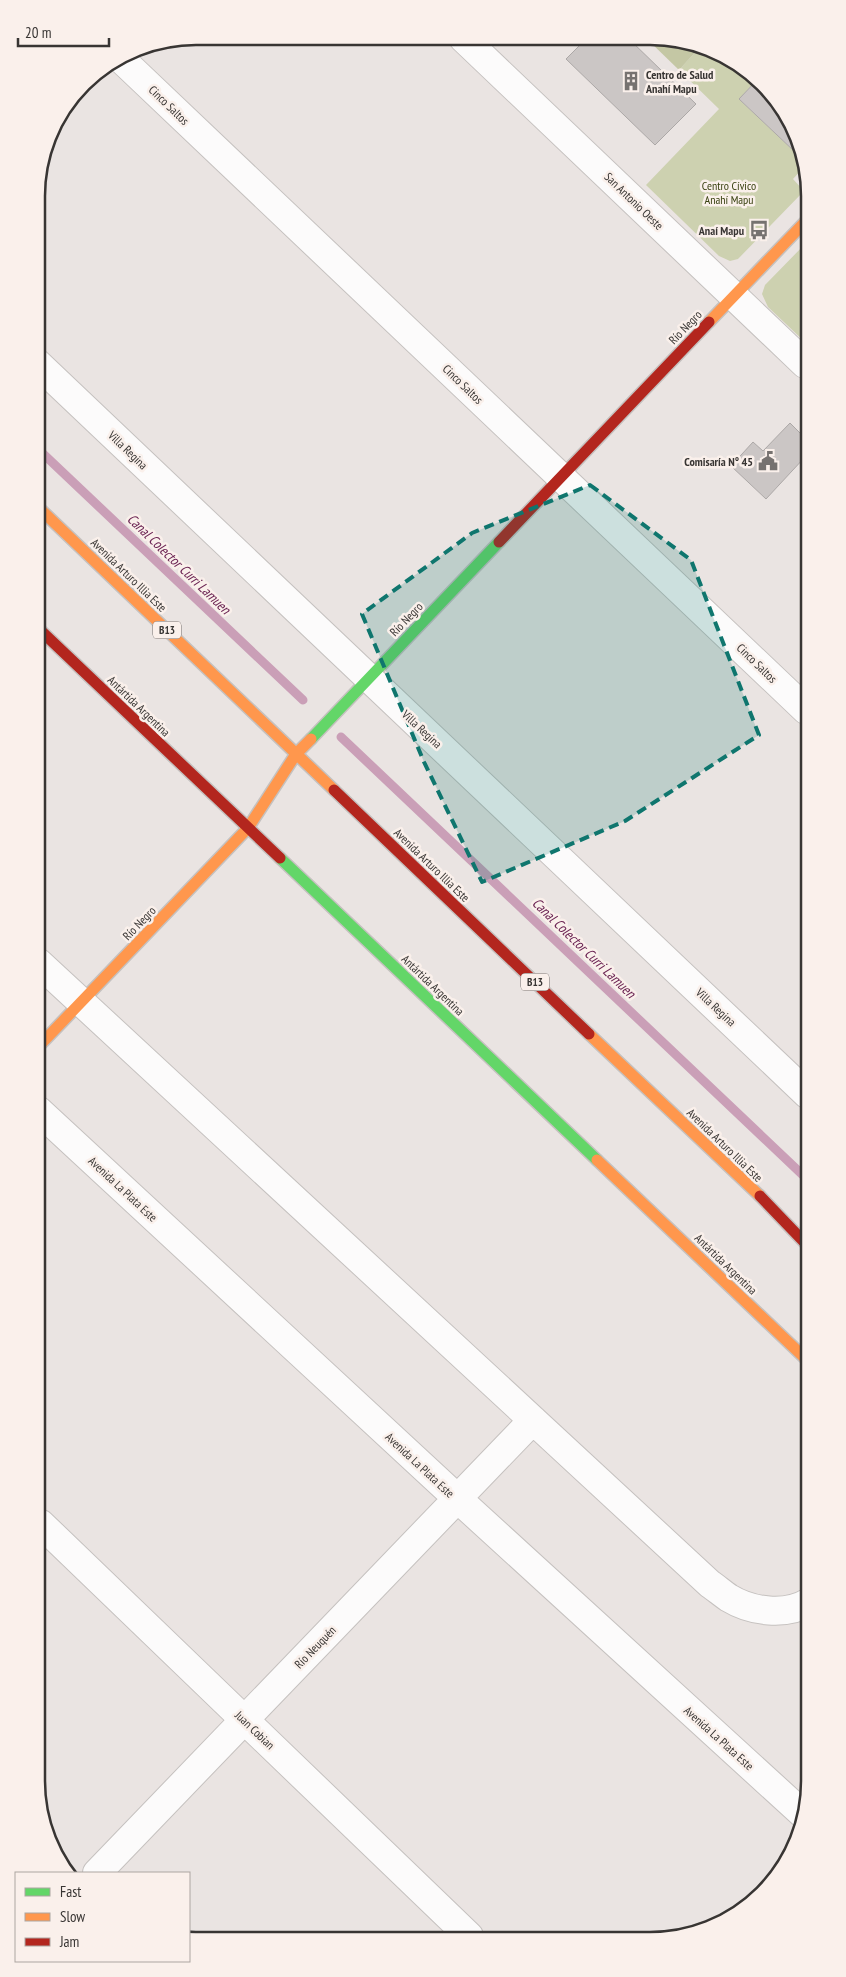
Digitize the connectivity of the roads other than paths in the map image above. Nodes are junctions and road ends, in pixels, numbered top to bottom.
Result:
1 (470, 45) edge
2 (125, 63) edge
3 (801, 226) edge
4 (734, 296) junction
5 (801, 360) edge
6 (45, 371) edge
7 (561, 477) junction
8 (45, 514) edge
9 (45, 635) edge
10 (369, 678) junction
11 (801, 705) edge
12 (296, 754) junction
13 (248, 828) junction
14 (45, 968) edge
15 (82, 1002) junction
16 (45, 1040) edge
17 (801, 1088) edge
18 (45, 1116) edge
19 (801, 1238) edge
20 (801, 1355) edge
21 (533, 1420) junction
22 (458, 1500) junction
23 (45, 1528) edge
24 (801, 1606) edge
25 (245, 1720) junction
26 (798, 1810) edge
27 (98, 1872) edge
28 (465, 1932) edge

1 - 4 street, San Antonio Oeste
2 - 7 street, Cinco Saltos
3 - 4 street, Río Negro
4 - 5 street, San Antonio Oeste
4 - 7 street, Río Negro
6 - 10 street, Villa Regina
7 - 10 street, Río Negro
7 - 11 street, Cinco Saltos
8 - 12 street, Avenida Arturo Illia Este / B13
9 - 13 street, Antártida Argentina
10 - 12 street, Río Negro
10 - 17 street, Villa Regina
12 - 13 street, Río Negro
12 - 19 street, Avenida Arturo Illia Este / B13
13 - 15 street, Río Negro
13 - 20 street, Antártida Argentina
14 - 15 street
15 - 16 street, Río Negro
15 - 21 street
18 - 22 street, Avenida La Plata Este
21 - 22 street, Río Neuquén
21 - 24 street
22 - 25 street, Río Neuquén
22 - 26 street, Avenida La Plata Este
23 - 25 street, Juan Cobian
25 - 27 street, Río Neuquén
25 - 28 street, Juan Cobian

